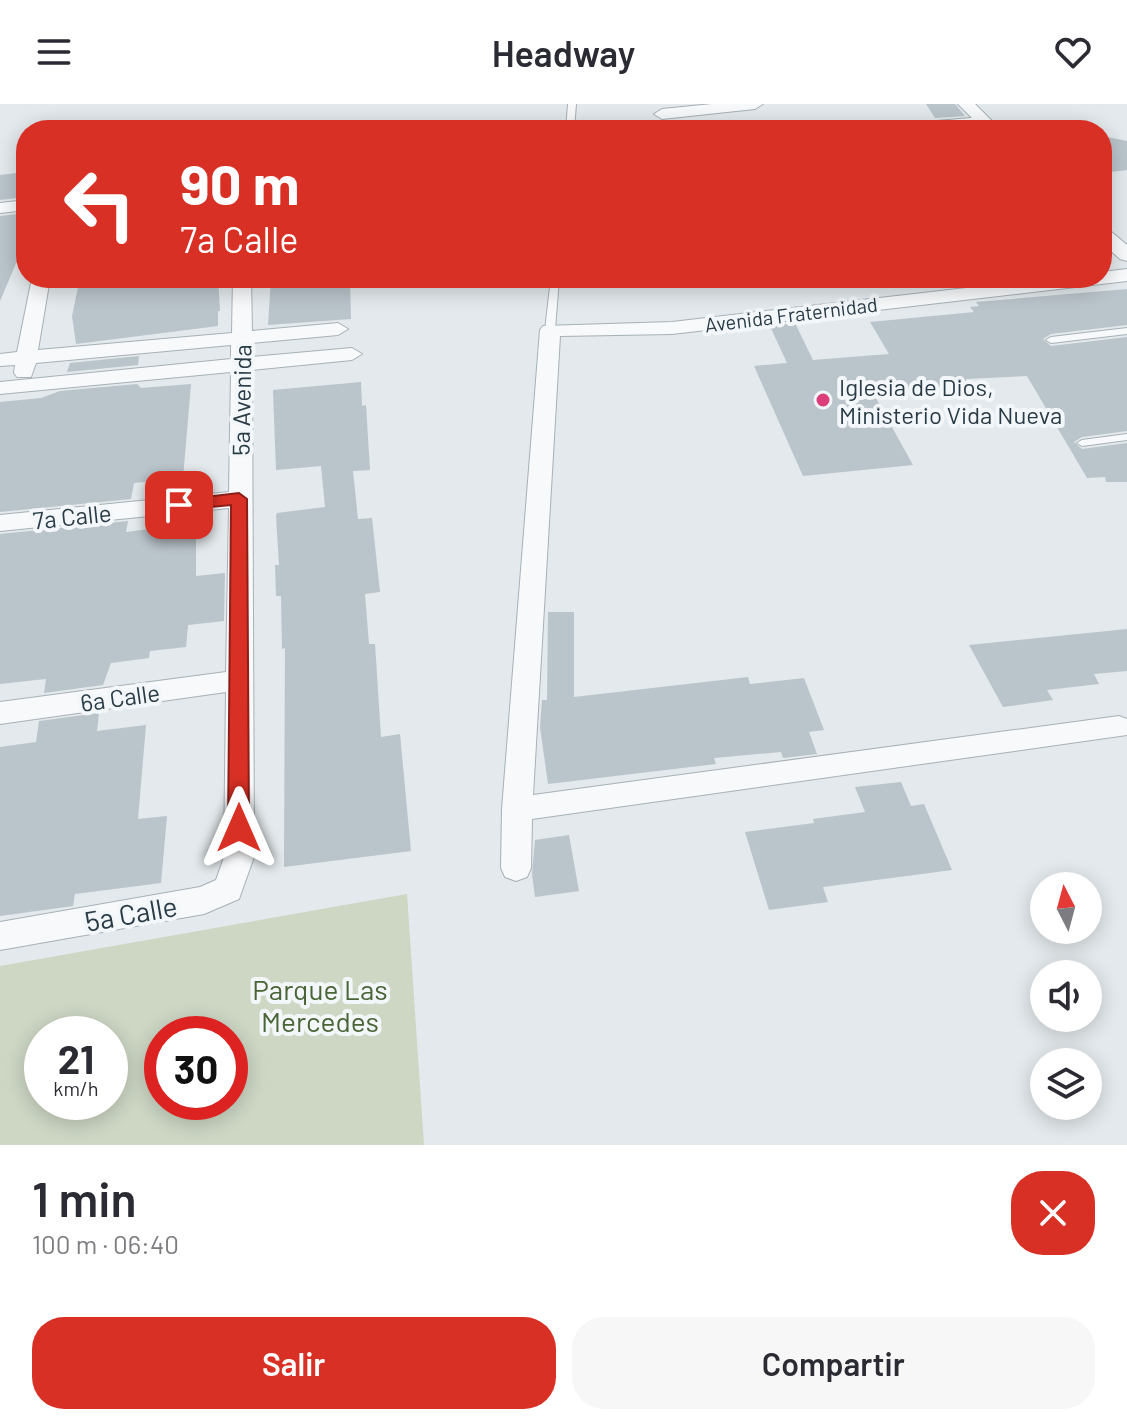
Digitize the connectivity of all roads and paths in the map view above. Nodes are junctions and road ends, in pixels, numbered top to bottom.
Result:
1 (755, 104) edge
2 (966, 104) edge
3 (662, 114) dead end
4 (984, 120) edge
5 (39, 288) edge
6 (242, 288) edge
7 (554, 288) edge
8 (1015, 288) edge
9 (338, 329) dead end
10 (550, 330) junction
11 (1127, 331) edge
12 (242, 338) junction
13 (1051, 340) dead end
14 (352, 354) dead end
15 (27, 358) junction
16 (0, 360) edge
17 (243, 366) junction
18 (11, 388) edge
19 (1127, 437) edge
20 (1082, 443) dead end
21 (239, 499) junction
22 (0, 523) edge
23 (239, 680) junction
24 (0, 713) edge
25 (1119, 727) dead end
26 (517, 809) junction
27 (239, 857) joint
28 (516, 868) dead end
29 (0, 936) edge

1 - 3 street
2 - 4 street
5 - 15 street
6 - 12 street, 5a Avenida
7 - 10 lane
8 - 10 street, Avenida Fraternidad
9 - 12 street
10 - 26 street
11 - 13 lane
12 - 15 street
12 - 17 street, 5a Avenida
14 - 17 street
15 - 16 street
15 - 18 street
17 - 18 street
17 - 21 street, 5a Avenida
19 - 20 lane
21 - 22 street, 7a Calle
21 - 23 street, 5a Avenida
23 - 24 street, 6a Calle
23 - 27 street, 5a Avenida
25 - 26 street
26 - 28 street
27 - 29 street, 5a Calle

